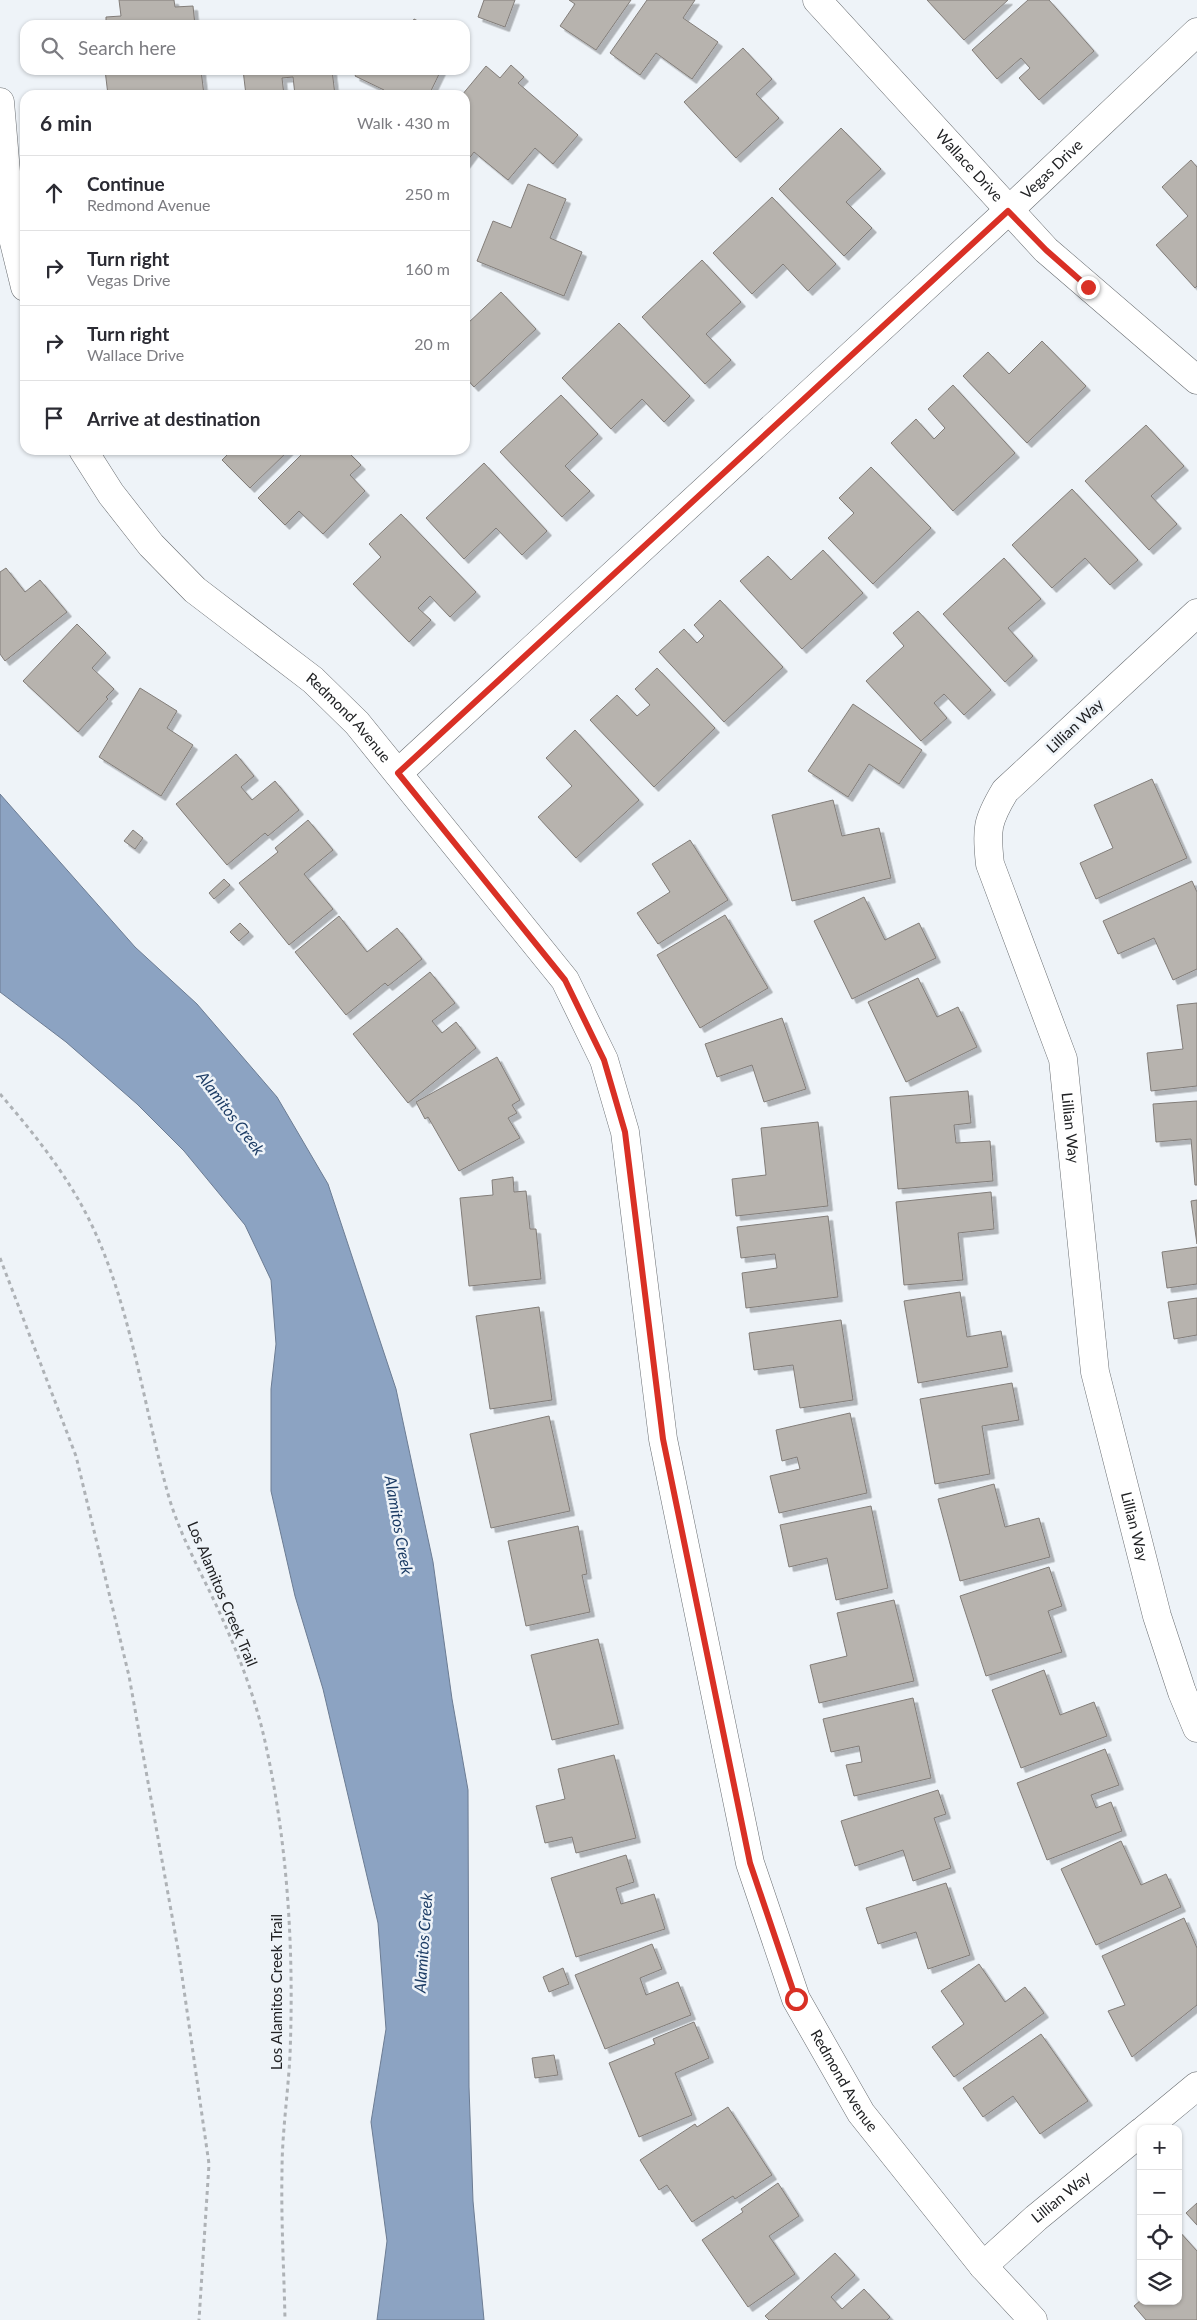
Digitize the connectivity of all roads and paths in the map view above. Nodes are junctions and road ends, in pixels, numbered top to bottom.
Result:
1 (817, 0) edge
2 (1197, 32) edge
3 (0, 102) edge
4 (1008, 211) junction
5 (20, 267) edge
6 (1197, 380) edge
7 (85, 455) edge
8 (1197, 613) edge
9 (398, 773) junction
10 (0, 1094) edge
11 (0, 1258) edge
12 (1197, 1728) edge
13 (1197, 2086) edge
14 (1150, 2125) edge
15 (1137, 2135) edge
16 (983, 2266) junction
17 (199, 2320) edge
18 (285, 2320) edge
19 (1033, 2320) edge

1 - 4 street, Wallace Drive
2 - 4 street, Vegas Drive
3 - 5 street
4 - 6 street, Wallace Drive
4 - 9 street, Vegas Drive
7 - 9 street, Redmond Avenue
8 - 12 street, Lillian Way
9 - 16 street, Redmond Avenue
10 - 18 path, Los Alamitos Creek Trail
11 - 17 path
13 - 14 street
15 - 16 street, Lillian Way
16 - 19 street, Redmond Avenue

